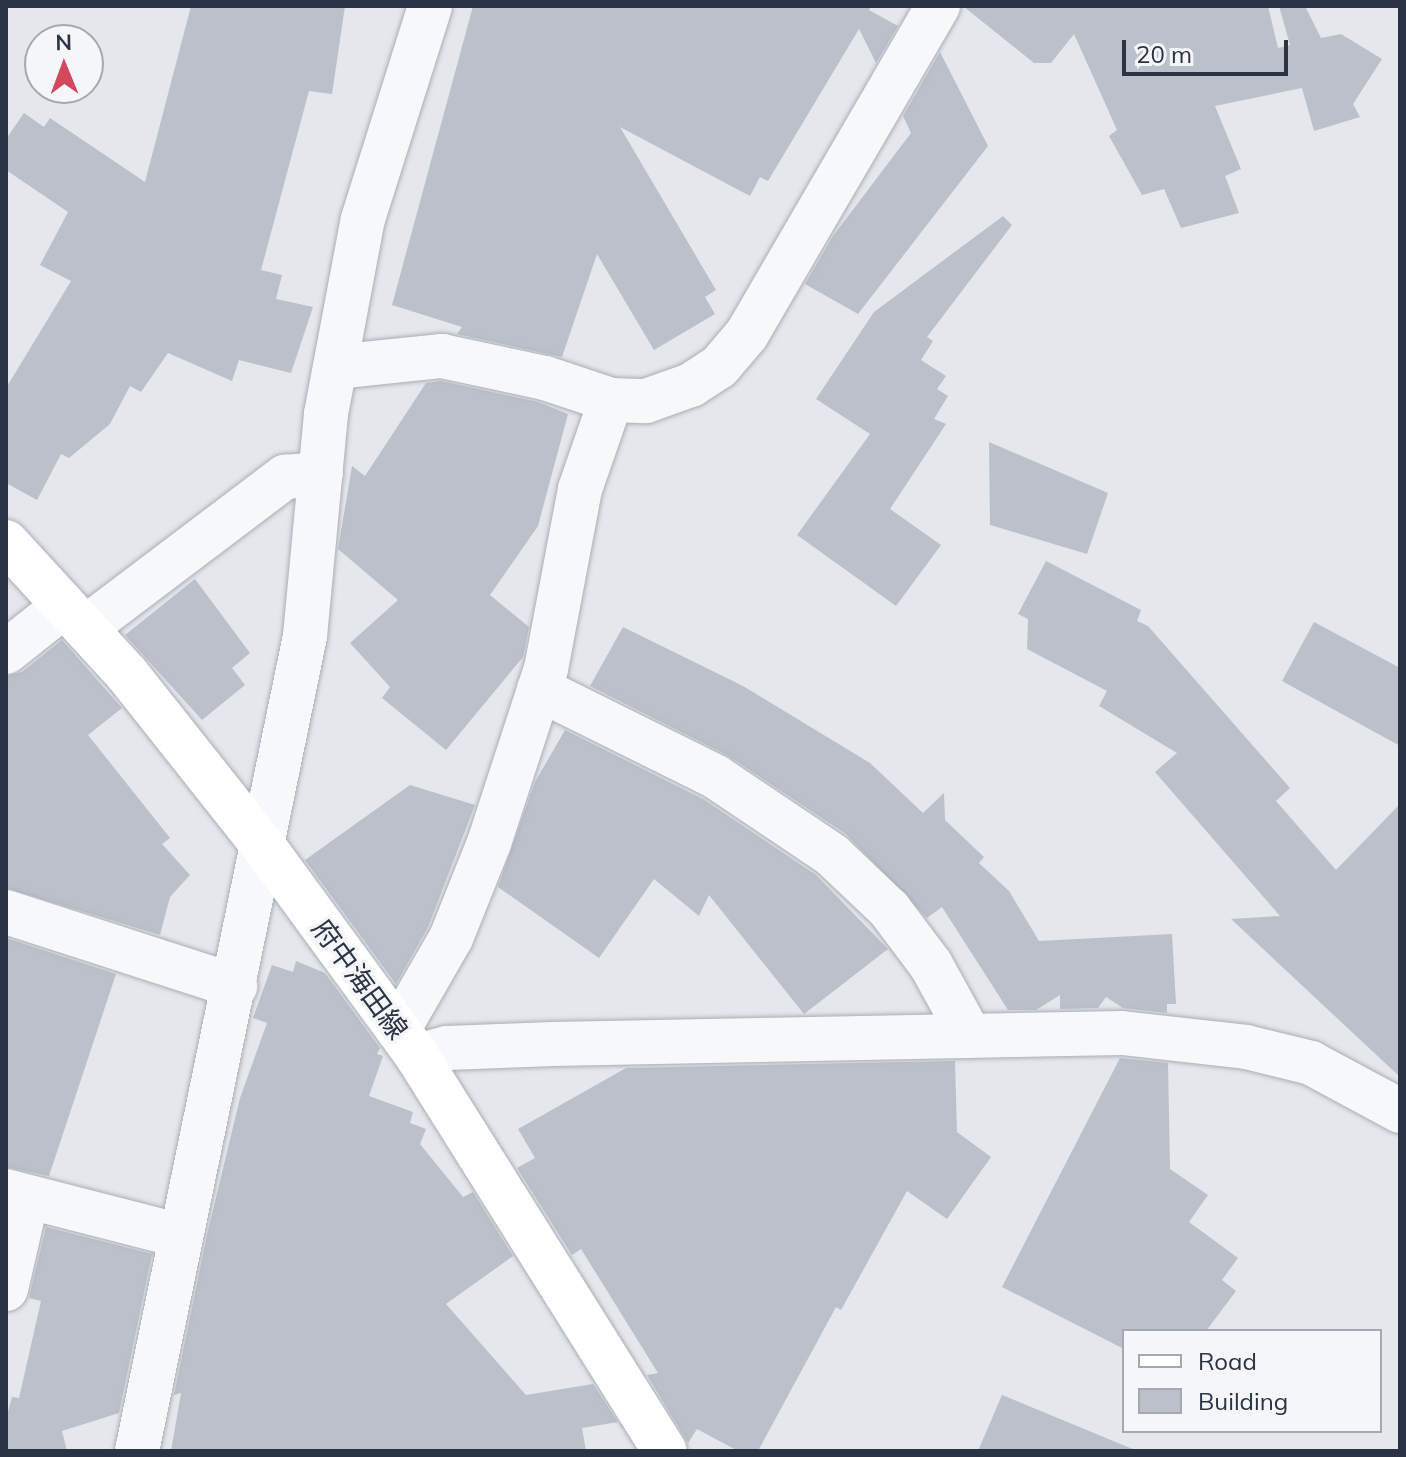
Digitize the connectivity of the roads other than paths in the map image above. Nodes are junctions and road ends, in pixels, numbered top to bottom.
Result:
1 (430, 6) edge
2 (938, 6) edge
3 (335, 367) junction
4 (611, 400) junction
5 (321, 474) junction
6 (6, 542) edge
7 (75, 617) junction
8 (6, 652) edge
9 (539, 689) junction
10 (265, 848) junction
11 (6, 912) edge
12 (235, 986) junction
13 (970, 1036) junction
14 (408, 1043) junction
15 (1400, 1111) edge
16 (17, 1194) edge
17 (181, 1236) junction
18 (6, 1289) edge
19 (137, 1451) edge
20 (665, 1451) edge

1 - 3 street
2 - 4 street
3 - 4 street
3 - 5 street
4 - 9 street
5 - 7 street
5 - 10 street
6 - 7 main road, 府中海田線
7 - 8 street
7 - 10 main road, 府中海田線
9 - 13 street
9 - 14 street
10 - 12 street
10 - 14 main road, 府中海田線
11 - 12 street
12 - 17 street
13 - 14 street
13 - 15 street
14 - 20 main road, 府中海田線
16 - 17 street
16 - 18 street
17 - 19 street

